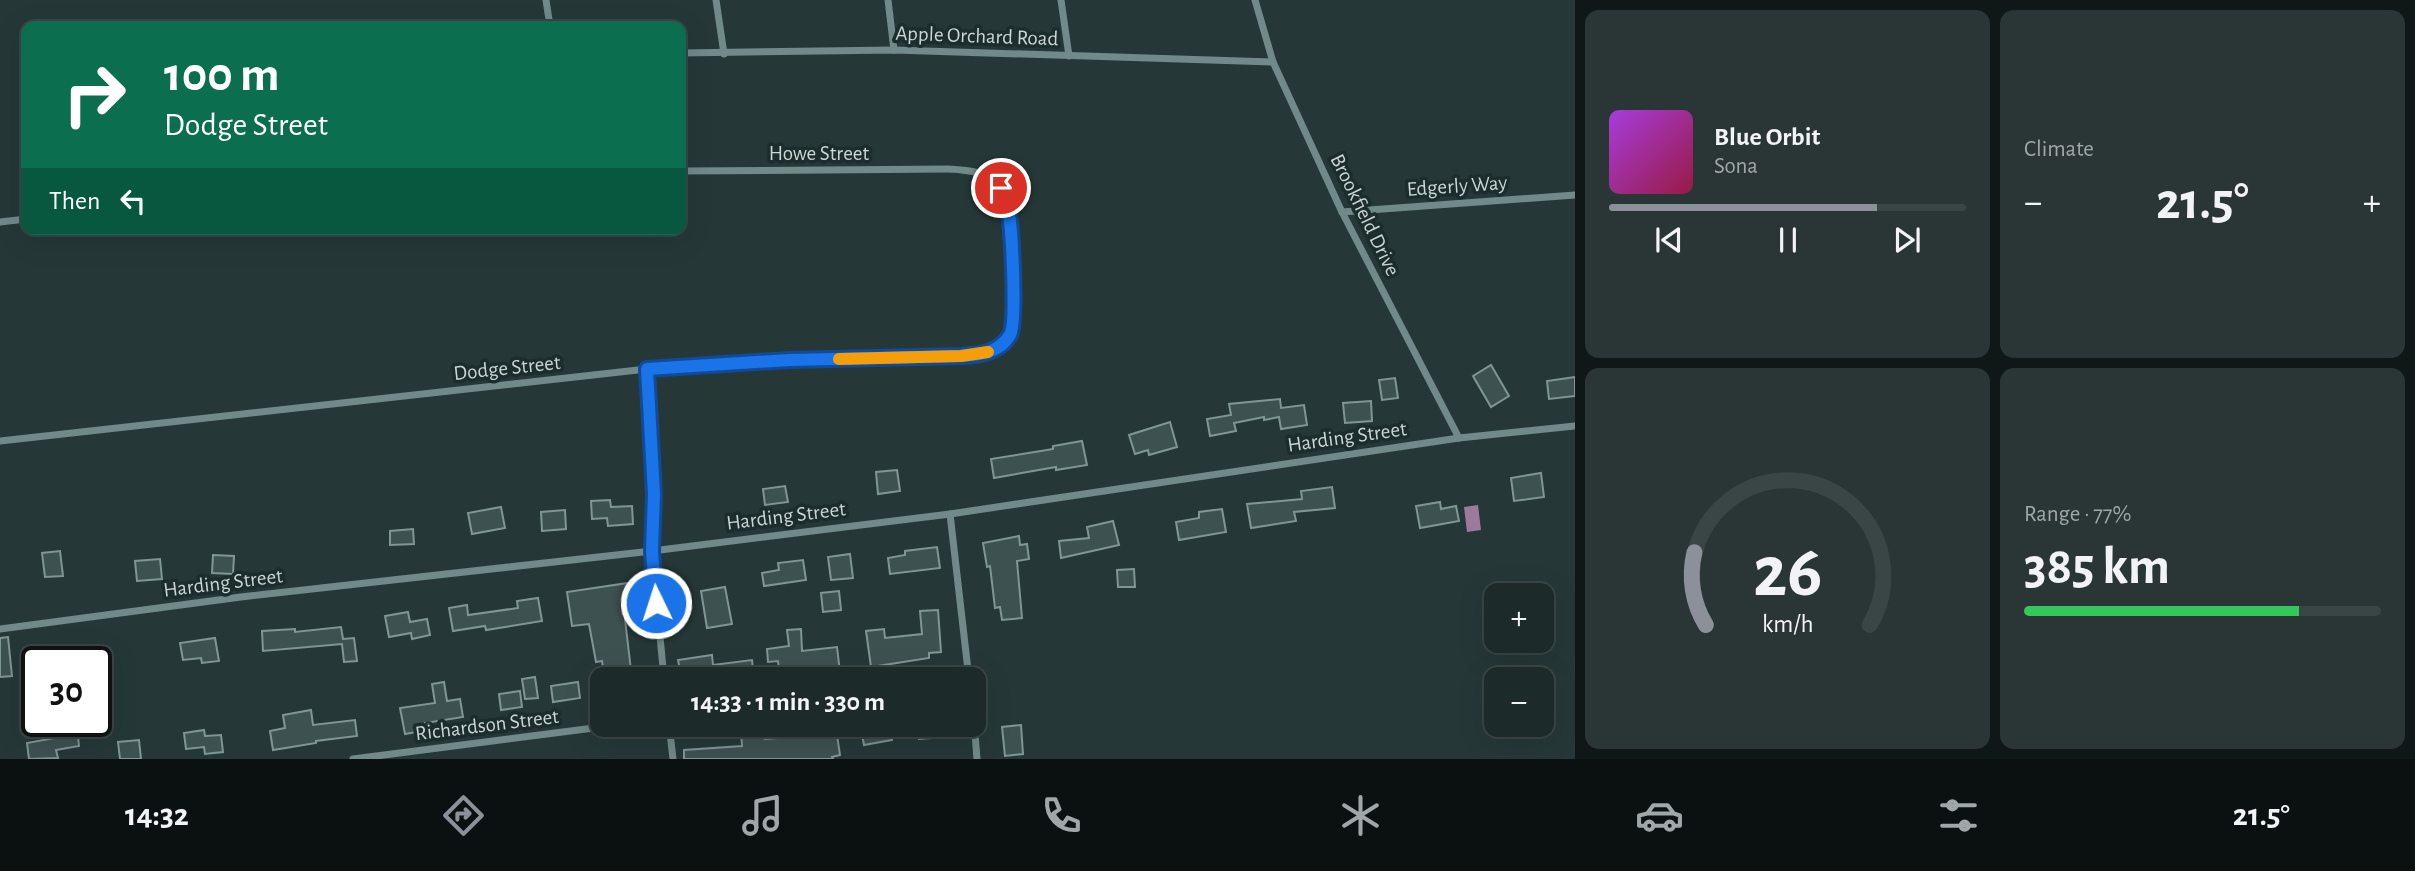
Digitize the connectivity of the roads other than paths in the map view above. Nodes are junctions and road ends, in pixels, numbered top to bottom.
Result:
1 (546, 0) edge
2 (716, 0) edge
3 (888, 0) edge
4 (1061, 0) edge
5 (1255, 0) edge
6 (549, 21) edge
7 (894, 51) junction
8 (686, 53) edge
9 (724, 54) junction
10 (1069, 56) junction
11 (1273, 62) junction
12 (686, 171) edge
13 (1575, 195) edge
14 (1342, 212) junction
15 (21, 220) edge
16 (0, 222) edge
17 (1011, 333) joint
18 (647, 369) junction
19 (1575, 426) edge
20 (1459, 438) junction
21 (0, 441) edge
22 (950, 513) junction
23 (652, 551) junction
24 (0, 629) edge
25 (663, 667) edge
26 (968, 667) edge
27 (590, 729) edge
28 (670, 737) edge
29 (975, 737) edge
30 (353, 759) edge
31 (673, 759) edge
32 (977, 759) edge

1 - 6 street
2 - 9 street
3 - 7 street
4 - 10 street
5 - 11 street, Brookfield Drive
7 - 9 street, Apple Orchard Road
7 - 10 street, Apple Orchard Road
8 - 9 street, Apple Orchard Road
10 - 11 street, Apple Orchard Road
11 - 14 street, Brookfield Drive
12 - 17 street, Howe Street
13 - 14 street, Edgerly Way
14 - 20 street, Brookfield Drive
15 - 16 street
17 - 18 street, Dodge Street
18 - 21 street, Dodge Street
18 - 23 street
19 - 20 street, Harding Street
20 - 22 street, Harding Street
22 - 23 street, Harding Street
22 - 26 street
23 - 24 street, Harding Street
23 - 25 street
27 - 30 street, Richardson Street
28 - 31 street
29 - 32 street

